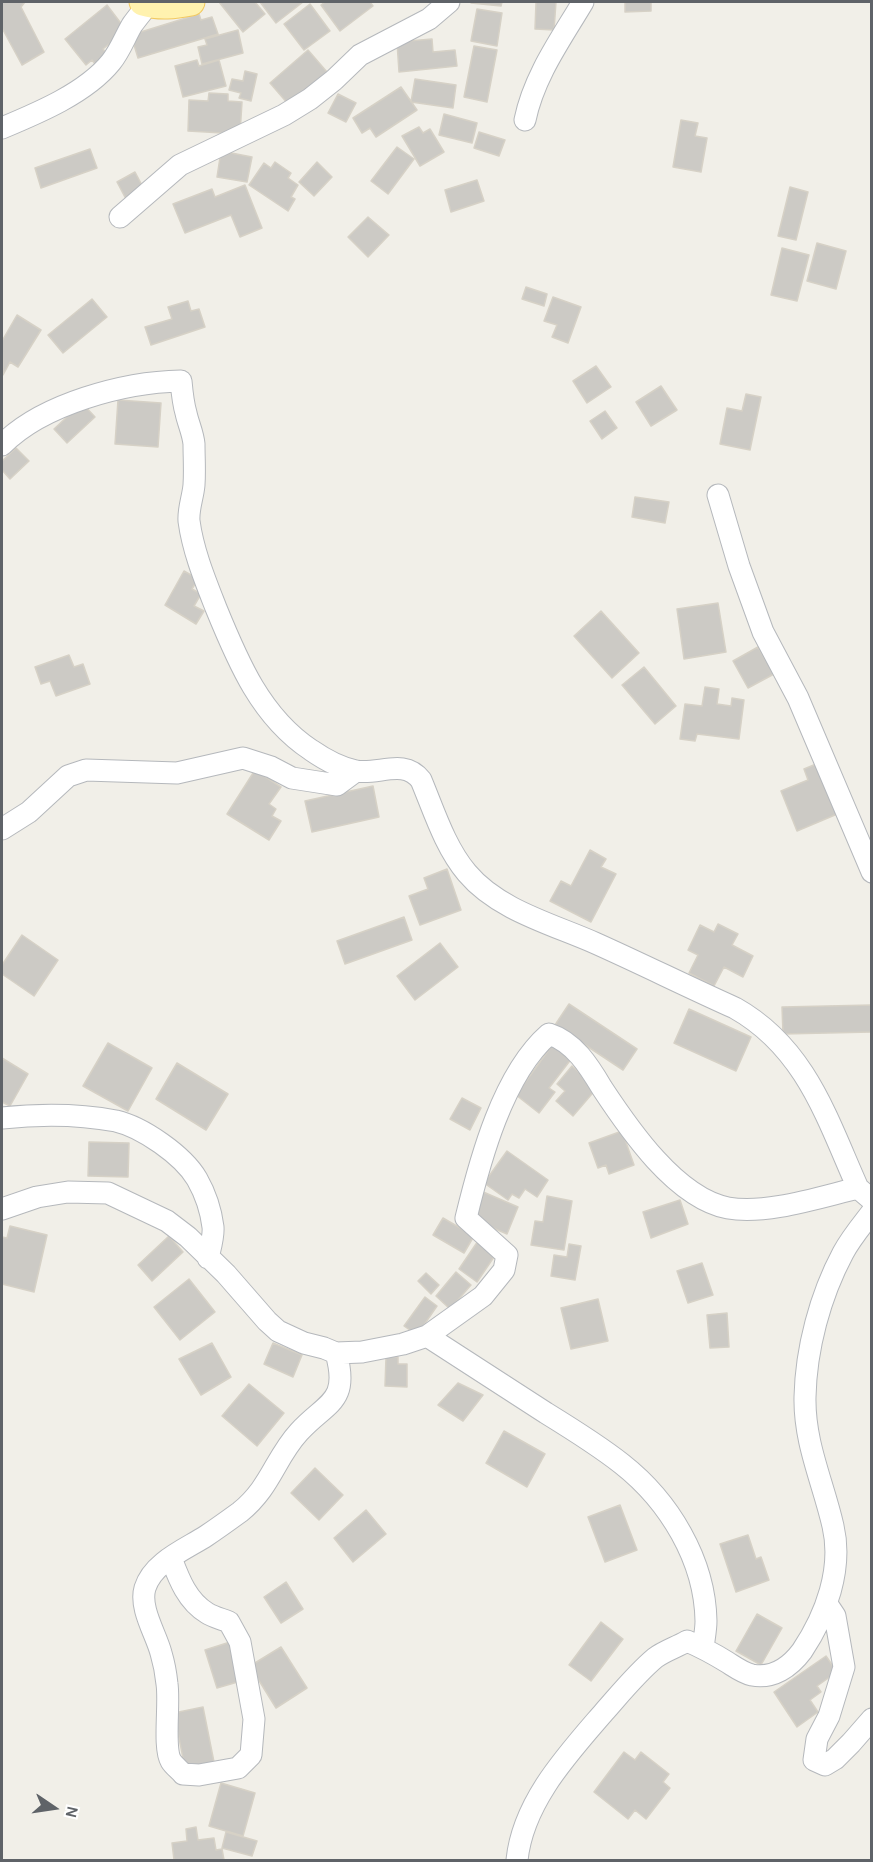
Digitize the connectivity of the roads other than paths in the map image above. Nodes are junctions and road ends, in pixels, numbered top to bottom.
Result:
1 (146, 2) edge
2 (191, 2) edge
3 (449, 2) edge
4 (583, 2) edge
5 (525, 120) dead end
6 (2, 128) edge
7 (120, 218) dead end
8 (2, 445) edge
9 (718, 495) dead end
10 (356, 771) junction
11 (2, 829) edge
12 (872, 872) edge
13 (2, 1118) edge
14 (865, 1194) edge
15 (2, 1209) edge
16 (872, 1212) edge
17 (208, 1258) junction
18 (427, 1336) junction
19 (336, 1353) junction
20 (171, 1558) junction
21 (827, 1604) junction
22 (703, 1648) junction
23 (872, 1719) edge
24 (517, 1860) edge

1 - 2 main road
1 - 6 street
3 - 7 street
4 - 5 street
8 - 10 street
9 - 12 street
10 - 11 street
10 - 14 street
13 - 17 street
14 - 18 street
15 - 17 street
16 - 21 street
17 - 19 street
18 - 19 street
18 - 22 street
19 - 20 street
20 - 20 street
21 - 22 street
21 - 23 street
22 - 24 street

